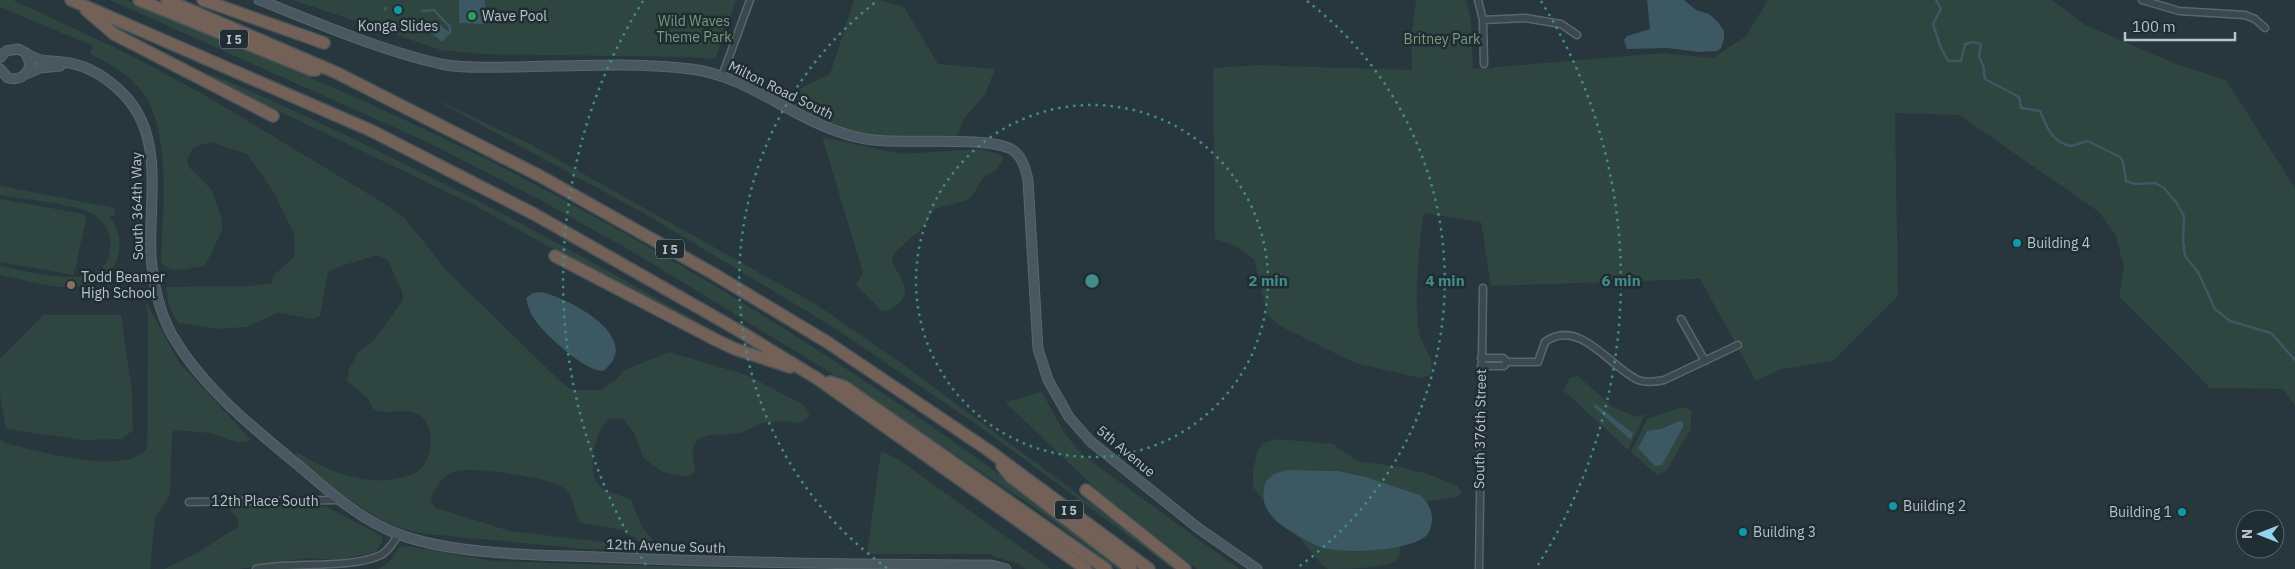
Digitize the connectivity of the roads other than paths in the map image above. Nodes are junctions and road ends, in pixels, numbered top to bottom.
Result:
1 (91, 0) edge
2 (139, 0) edge
3 (167, 0) edge
4 (203, 0) edge
5 (259, 0) edge
6 (750, 0) edge
7 (1478, 0) edge
8 (2142, 0) edge
9 (74, 1) edge
10 (1483, 20) junction
11 (2265, 28) dead end
12 (151, 33) junction
13 (1577, 35) dead end
14 (324, 43) dead end
15 (26, 53) junction
16 (1, 56) edge
17 (1484, 64) dead end
18 (80, 67) junction
19 (331, 70) junction
20 (1, 71) edge
21 (26, 74) junction
22 (722, 76) junction
23 (273, 116) dead end
24 (555, 256) dead end
25 (1483, 288) dead end
26 (1036, 313) joint
27 (1681, 319) dead end
28 (1738, 345) dead end
29 (1481, 358) junction
30 (1706, 361) junction
31 (1507, 362) junction
32 (1481, 366) junction
33 (807, 373) junction
34 (818, 379) junction
35 (988, 450) junction
36 (1086, 490) dead end
37 (340, 500) junction
38 (189, 502) dead end
39 (349, 508) joint
40 (398, 534) junction
41 (256, 569) edge
42 (1006, 569) edge
43 (1086, 569) edge
44 (1106, 569) edge
45 (1131, 569) edge
46 (1149, 569) edge
47 (1185, 569) edge
48 (1257, 569) edge
49 (1479, 569) edge

1 - 12 highway, I 5
2 - 19 highway, I 5
3 - 19 highway, I 5
4 - 14 highway
5 - 22 street, Milton Road South
6 - 22 street
7 - 10 street
8 - 11 street
9 - 12 highway, I 5
9 - 23 highway
10 - 13 street
10 - 17 street
12 - 33 highway, I 5
15 - 16 street, South 364th Way
15 - 18 street, South 364th Way
15 - 21 street
18 - 21 street, South 364th Way
18 - 37 street, South 364th Way
19 - 35 highway, I 5
20 - 21 street, South 364th Way
22 - 26 street, Milton Road South
24 - 33 highway
25 - 29 street, South 376th Street
26 - 48 street, 5th Avenue
27 - 30 street
28 - 30 street
29 - 31 street
29 - 32 street, South 376th Street
30 - 31 street
31 - 32 street
32 - 49 street, South 376th Street
33 - 34 highway, I 5
34 - 43 highway, I 5
34 - 44 highway, I 5
35 - 45 highway, I 5
35 - 46 highway, I 5
36 - 47 highway
37 - 38 street, 12th Place South
37 - 39 street, South 364th Way
39 - 40 street, 12th Avenue South
40 - 41 street
40 - 42 street, 12th Avenue South

